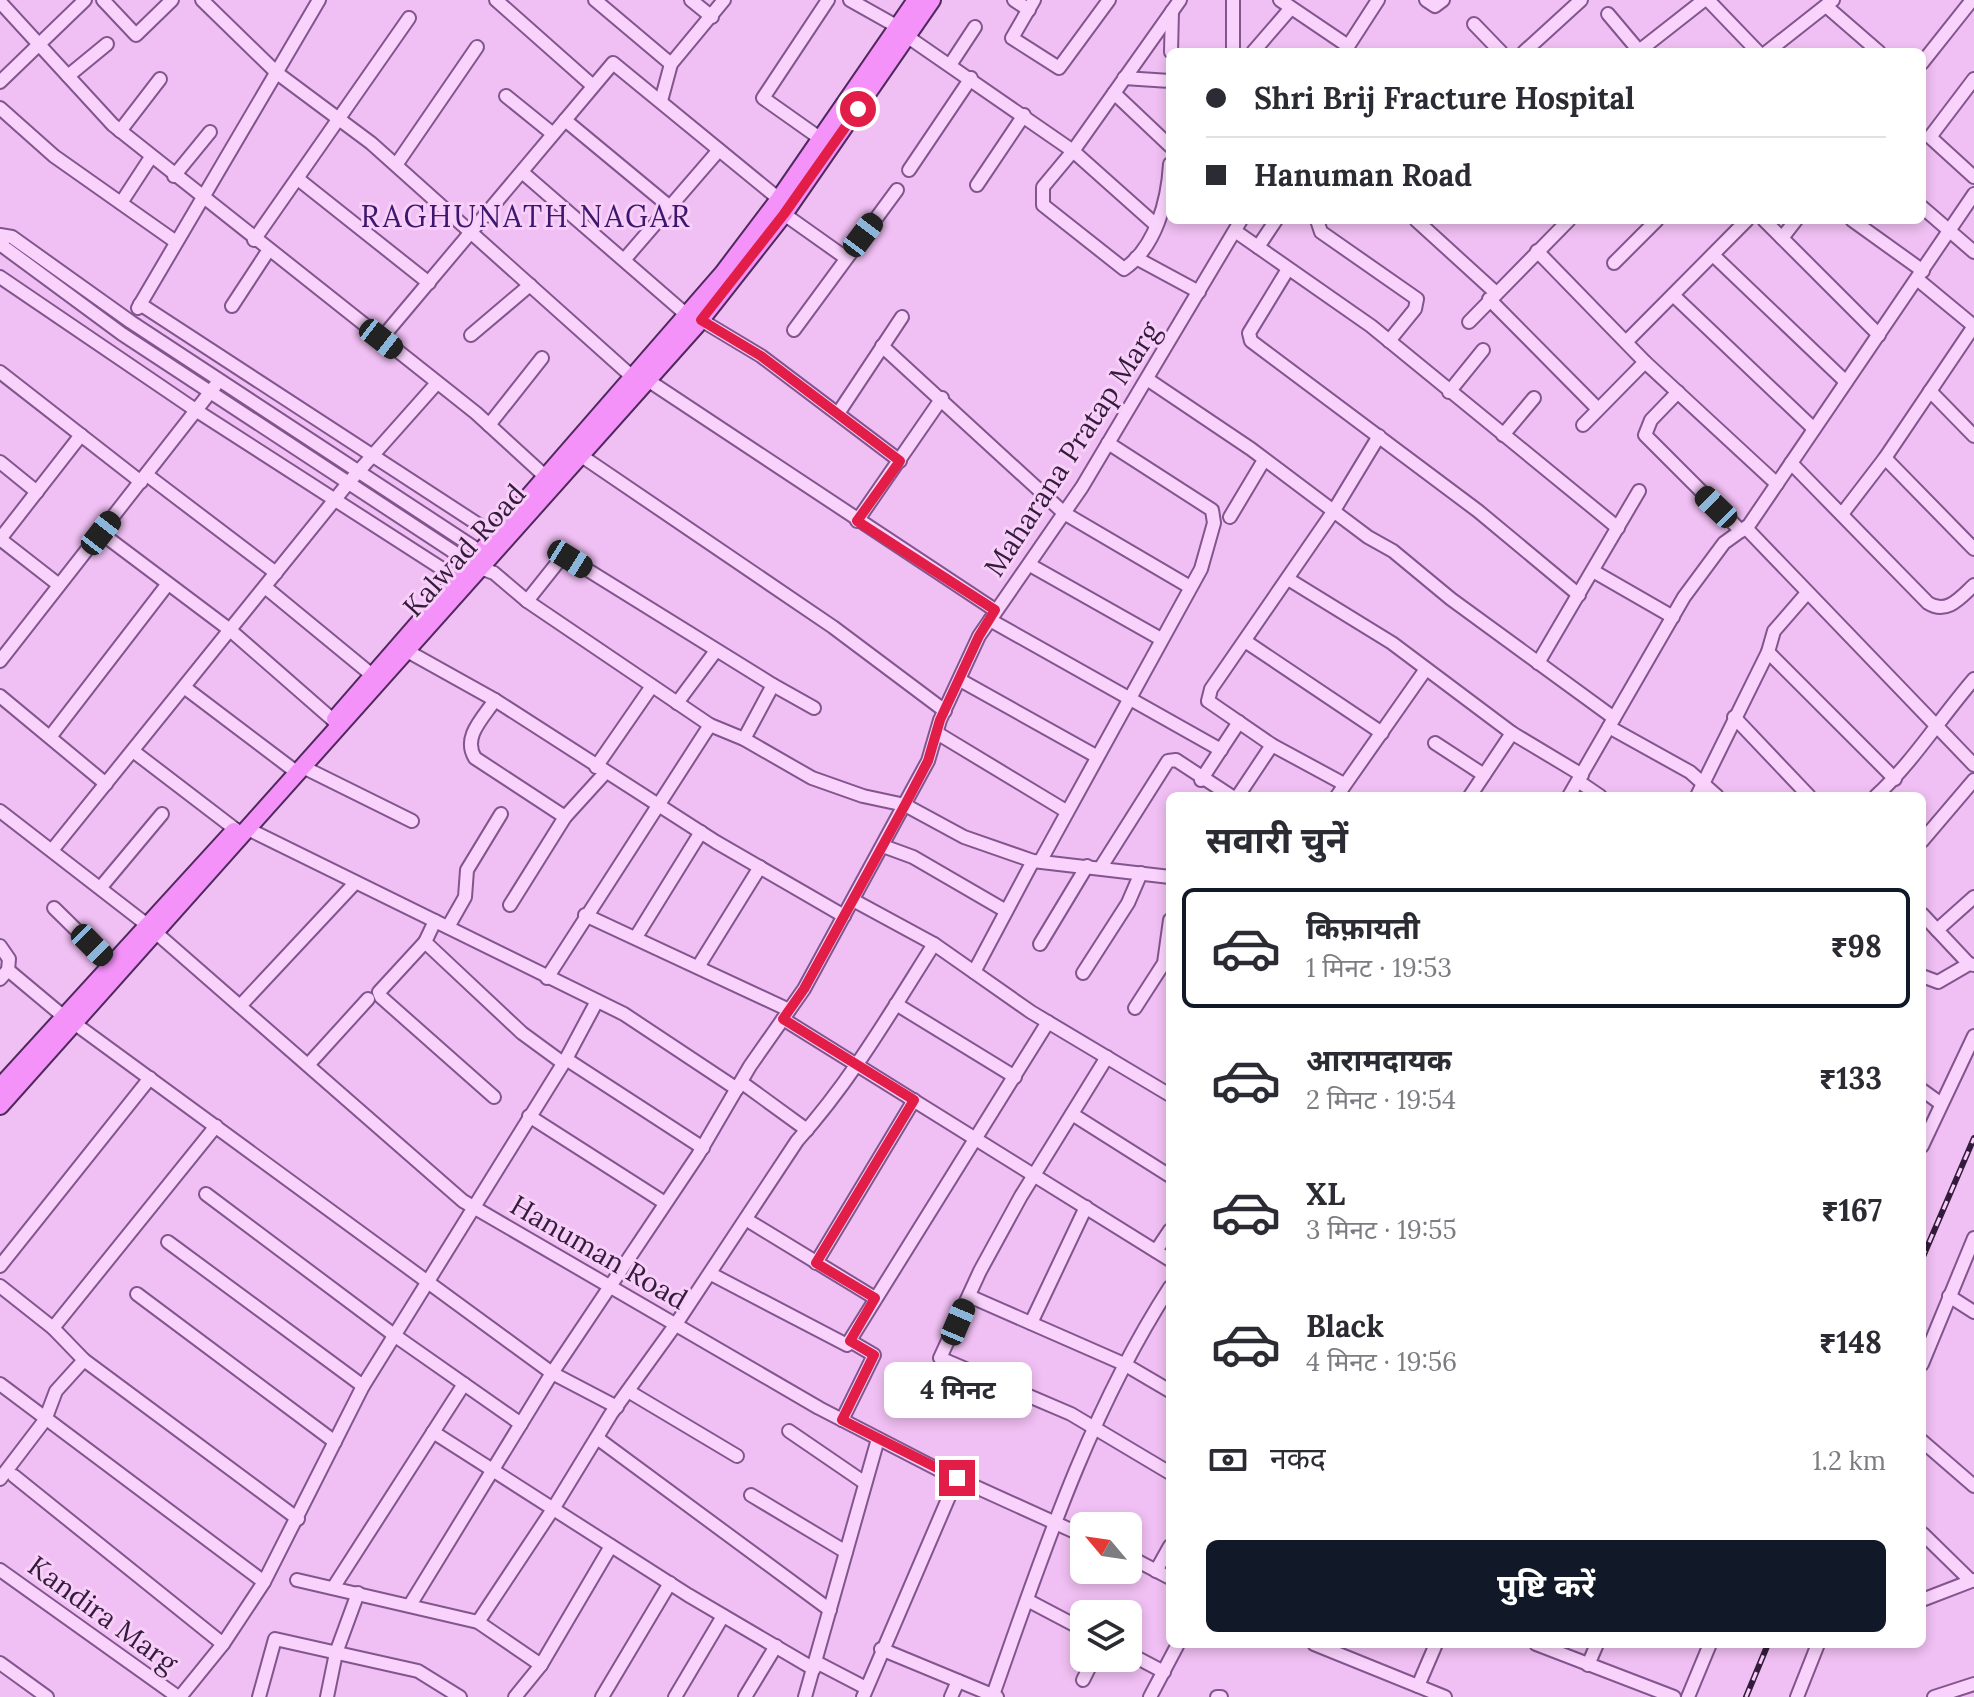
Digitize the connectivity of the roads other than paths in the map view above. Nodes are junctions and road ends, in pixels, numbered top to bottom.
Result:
1 (85, 0) edge
2 (103, 0) edge
3 (172, 0) edge
4 (202, 0) edge
5 (319, 0) edge
6 (496, 0) edge
7 (595, 0) edge
8 (691, 0) edge
9 (724, 0) edge
10 (828, 0) edge
11 (850, 0) edge
12 (916, 0) edge
13 (932, 0) edge
14 (1014, 0) edge
15 (1109, 0) edge
16 (1233, 0) edge
17 (1280, 0) edge
18 (1378, 0) edge
19 (1426, 0) edge
20 (1443, 0) edge
21 (1581, 0) edge
22 (1706, 0) edge
23 (1972, 0) edge
24 (0, 2) edge
25 (1830, 3) edge
26 (1176, 4) edge
27 (1032, 5) edge
28 (1291, 8) junction
29 (1608, 14) dead end
30 (712, 17) junction
31 (409, 18) dead end
32 (1474, 24) dead end
33 (975, 27) dead end
34 (903, 32) junction
35 (38, 43) junction
36 (107, 44) dead end
37 (477, 47) dead end
38 (1171, 48) edge
39 (1233, 48) edge
40 (1256, 48) edge
41 (1343, 48) edge
42 (1347, 48) edge
43 (1497, 48) edge
44 (1528, 48) edge
45 (1637, 48) edge
46 (1645, 48) edge
47 (1754, 48) edge
48 (1772, 48) edge
49 (1875, 48) edge
50 (1926, 58) edge
51 (671, 64) junction
52 (950, 65) junction
53 (277, 73) junction
54 (68, 76) junction
55 (971, 78) junction
56 (1124, 78) junction
57 (160, 79) dead end
58 (1974, 79) edge
59 (1166, 81) edge
60 (0, 82) edge
61 (593, 86) junction
62 (1114, 93) junction
63 (506, 96) dead end
64 (661, 101) junction
65 (0, 108) edge
66 (1024, 115) junction
67 (340, 120) junction
68 (565, 120) junction
69 (120, 131) junction
70 (210, 132) dead end
71 (553, 134) junction
72 (821, 139) junction
73 (1166, 142) edge
74 (719, 150) junction
75 (1073, 151) junction
76 (151, 157) junction
77 (396, 165) junction
78 (909, 170) dead end
79 (522, 172) junction
80 (174, 176) junction
81 (1974, 177) edge
82 (298, 179) junction
83 (977, 185) dead end
84 (897, 190) dead end
85 (1974, 194) edge
86 (1166, 198) edge
87 (202, 199) junction
88 (121, 203) junction
89 (782, 206) junction
90 (670, 207) junction
91 (1926, 211) edge
92 (1273, 224) edge
93 (1318, 224) edge
94 (1420, 224) edge
95 (1565, 224) edge
96 (1653, 224) edge
97 (1743, 224) edge
98 (1768, 224) edge
99 (1793, 224) edge
100 (1857, 224) edge
101 (1156, 225) junction
102 (1238, 225) edge
103 (473, 232) junction
104 (1950, 232) junction
105 (4, 236) edge
106 (1782, 238) junction
107 (254, 240) junction
108 (176, 242) junction
109 (1258, 247) junction
110 (268, 251) junction
111 (1537, 251) junction
112 (1974, 252) edge
113 (1713, 255) junction
114 (846, 258) junction
115 (1136, 258) junction
116 (624, 260) junction
117 (1614, 263) dead end
118 (1288, 269) junction
119 (1920, 275) junction
120 (0, 277) edge
121 (429, 283) junction
122 (530, 285) junction
123 (1199, 292) junction
124 (1673, 295) junction
125 (1492, 296) junction
126 (140, 304) junction
127 (232, 306) dead end
128 (902, 317) dead end
129 (694, 318) junction
130 (131, 322) junction
131 (1469, 322) dead end
132 (1974, 326) edge
133 (794, 330) dead end
134 (471, 335) dead end
135 (1879, 335) junction
136 (381, 339) junction
137 (1389, 341) junction
138 (1626, 342) junction
139 (882, 346) junction
140 (1483, 350) dead end
141 (542, 358) dead end
142 (1645, 362) junction
143 (0, 372) edge
144 (221, 378) junction
145 (1147, 379) junction
146 (642, 382) junction
147 (1846, 382) junction
148 (437, 383) junction
149 (212, 391) junction
150 (1930, 391) junction
151 (1449, 392) junction
152 (1678, 392) junction
153 (942, 398) junction
154 (1534, 398) dead end
155 (1597, 408) junction
156 (197, 411) junction
157 (839, 412) junction
158 (489, 425) junction
159 (1583, 425) dead end
160 (1814, 429) junction
161 (81, 435) junction
162 (1503, 435) junction
163 (1379, 436) junction
164 (1974, 436) edge
165 (1108, 443) junction
166 (372, 456) junction
167 (583, 457) junction
168 (1885, 458) junction
169 (1264, 460) junction
170 (900, 461) junction
171 (0, 462) edge
172 (1791, 463) junction
173 (360, 470) junction
174 (144, 478) junction
175 (547, 478) junction
176 (349, 482) junction
177 (1777, 484) junction
178 (1639, 491) dead end
179 (37, 492) junction
180 (334, 500) junction
181 (1333, 512) junction
182 (1064, 513) junction
183 (1842, 514) junction
184 (1230, 517) dead end
185 (857, 521) junction
186 (1618, 528) junction
187 (1743, 530) junction
188 (101, 533) junction
189 (496, 536) junction
190 (1974, 549) edge
191 (484, 564) junction
192 (1030, 565) junction
193 (1593, 571) junction
194 (276, 573) junction
195 (458, 579) junction
196 (1288, 579) junction
197 (59, 585) junction
198 (167, 585) junction
199 (1974, 585) edge
200 (265, 587) junction
201 (1190, 587) junction
202 (1807, 593) junction
203 (1579, 595) junction
204 (527, 601) junction
205 (993, 615) junction
206 (1673, 617) junction
207 (230, 630) junction
208 (1161, 639) junction
209 (1245, 641) junction
210 (5, 644) edge
211 (409, 652) junction
212 (715, 652) junction
213 (1768, 652) junction
214 (0, 661) edge
215 (1538, 663) junction
216 (1426, 669) junction
217 (372, 675) junction
218 (1974, 679) edge
219 (960, 680) junction
220 (773, 685) junction
221 (652, 686) junction
222 (184, 687) junction
223 (0, 696) edge
224 (1128, 696) junction
225 (495, 700) junction
226 (677, 703) junction
227 (814, 708) dead end
228 (945, 711) junction
229 (1734, 717) junction
230 (333, 720) junction
231 (1239, 722) junction
232 (1612, 722) junction
233 (1935, 723) junction
234 (710, 725) junction
235 (937, 733) junction
236 (1382, 733) junction
237 (1512, 733) junction
238 (50, 737) junction
239 (744, 739) junction
240 (1435, 743) dead end
241 (1272, 745) junction
242 (1221, 750) junction
243 (133, 751) junction
244 (1096, 756) junction
245 (1974, 765) edge
246 (298, 768) junction
247 (600, 770) junction
248 (1484, 775) junction
249 (1580, 778) junction
250 (1895, 779) junction
251 (1201, 780) junction
252 (1974, 780) edge
253 (1704, 781) junction
254 (106, 784) junction
255 (1344, 784) junction
256 (1224, 792) edge
257 (1241, 792) edge
258 (1339, 792) edge
259 (1473, 792) edge
260 (1571, 792) edge
261 (1596, 792) edge
262 (1699, 792) edge
263 (1714, 792) edge
264 (1805, 792) edge
265 (1880, 792) edge
266 (656, 805) junction
267 (905, 805) junction
268 (1066, 811) junction
269 (162, 814) dead end
270 (501, 814) dead end
271 (2, 816) edge
272 (565, 817) junction
273 (412, 821) dead end
274 (243, 830) junction
275 (701, 832) junction
276 (1926, 836) edge
277 (883, 846) junction
278 (53, 849) junction
279 (1037, 861) junction
280 (1094, 866) junction
281 (760, 867) junction
282 (1141, 873) junction
283 (1166, 876) edge
284 (355, 883) junction
285 (101, 887) junction
286 (1974, 897) edge
287 (853, 900) junction
288 (510, 905) dead end
289 (54, 908) dead end
290 (1006, 911) junction
291 (585, 915) junction
292 (844, 916) junction
293 (1926, 918) edge
294 (435, 921) junction
295 (448, 927) junction
296 (151, 929) junction
297 (1937, 930) junction
298 (636, 937) junction
299 (425, 942) junction
300 (934, 944) junction
301 (1040, 944) dead end
302 (0, 946) edge
303 (1166, 949) edge
304 (110, 963) junction
305 (1971, 964) edge
306 (698, 967) junction
307 (974, 972) junction
308 (1083, 973) dead end
309 (4, 974) edge
310 (547, 978) junction
311 (1926, 978) edge
312 (368, 999) dead end
313 (597, 1001) junction
314 (896, 1004) junction
315 (240, 1006) junction
316 (1135, 1008) dead end
317 (786, 1014) junction
318 (68, 1020) junction
319 (1048, 1022) junction
320 (1974, 1036) edge
321 (1107, 1057) junction
322 (564, 1061) junction
323 (308, 1065) junction
324 (858, 1065) junction
325 (1015, 1077) junction
326 (150, 1078) junction
327 (739, 1085) junction
328 (0, 1087) edge
329 (1166, 1093) edge
330 (1926, 1093) edge
331 (494, 1097) dead end
332 (914, 1100) junction
333 (1940, 1103) junction
334 (0, 1106) edge
335 (1072, 1114) junction
336 (529, 1116) junction
337 (216, 1126) junction
338 (807, 1130) junction
339 (1926, 1136) edge
340 (978, 1139) junction
341 (703, 1148) junction
342 (1166, 1173) edge
343 (1034, 1174) junction
344 (206, 1194) dead end
345 (665, 1203) junction
346 (474, 1207) junction
347 (1086, 1207) junction
348 (747, 1220) junction
349 (1166, 1236) edge
350 (1974, 1238) edge
351 (168, 1242) dead end
352 (1156, 1251) junction
353 (1166, 1257) edge
354 (816, 1263) junction
355 (0, 1266) edge
356 (711, 1274) junction
357 (425, 1281) junction
358 (609, 1284) junction
359 (0, 1286) edge
360 (137, 1294) dead end
361 (1166, 1294) edge
362 (969, 1296) junction
363 (1949, 1296) junction
364 (875, 1298) junction
365 (1974, 1312) edge
366 (1031, 1323) junction
367 (676, 1324) junction
368 (53, 1328) junction
369 (394, 1335) junction
370 (850, 1341) junction
371 (1926, 1354) edge
372 (84, 1360) junction
373 (1124, 1364) junction
374 (552, 1373) junction
375 (0, 1384) edge
376 (464, 1384) junction
377 (363, 1386) junction
378 (1166, 1389) edge
379 (628, 1391) junction
380 (617, 1407) junction
381 (45, 1420) junction
382 (842, 1420) junction
383 (521, 1424) junction
384 (1096, 1428) junction
385 (789, 1431) dead end
386 (433, 1432) junction
387 (597, 1438) junction
388 (878, 1439) junction
389 (335, 1442) junction
390 (1926, 1444) edge
391 (737, 1456) dead end
392 (492, 1471) junction
393 (1166, 1471) edge
394 (14, 1476) dead end
395 (957, 1478) junction
396 (0, 1479) edge
397 (865, 1483) junction
398 (1974, 1486) edge
399 (751, 1495) dead end
400 (553, 1509) junction
401 (298, 1519) junction
402 (1054, 1522) junction
403 (1070, 1529) edge
404 (1926, 1537) edge
405 (611, 1546) junction
406 (846, 1552) junction
407 (1166, 1553) edge
408 (1142, 1564) edge
409 (0, 1570) edge
410 (1156, 1571) junction
411 (1166, 1576) edge
412 (297, 1580) dead end
413 (1972, 1580) edge
414 (264, 1582) junction
415 (670, 1583) junction
416 (333, 1588) junction
417 (358, 1593) junction
418 (1926, 1598) edge
419 (1027, 1600) junction
420 (410, 1605) junction
421 (830, 1610) junction
422 (723, 1616) junction
423 (478, 1622) junction
424 (1070, 1623) edge
425 (223, 1644) junction
426 (776, 1646) junction
427 (1176, 1648) edge
428 (1324, 1648) edge
429 (1434, 1648) edge
430 (1546, 1648) edge
431 (1595, 1648) edge
432 (1708, 1648) edge
433 (1816, 1648) edge
434 (881, 1649) junction
435 (336, 1653) junction
436 (1142, 1660) edge
437 (0, 1663) edge
438 (541, 1665) junction
439 (815, 1665) junction
440 (1588, 1665) junction
441 (1087, 1672) edge
442 (1164, 1672) junction
443 (1083, 1680) dead end
444 (958, 1681) junction
445 (1974, 1684) edge
446 (1418, 1686) junction
447 (865, 1692) edge
448 (995, 1696) edge
449 (47, 1697) edge
450 (179, 1697) edge
451 (259, 1697) edge
452 (327, 1697) edge
453 (460, 1697) edge
454 (515, 1697) edge
455 (602, 1697) edge
456 (675, 1697) edge
457 (745, 1697) edge
458 (805, 1697) edge
459 (951, 1697) edge
460 (1150, 1697) edge
461 (1445, 1697) edge
462 (1674, 1697) edge
463 (1688, 1697) edge
464 (1797, 1697) edge
465 (1934, 1697) edge

1 - 35 street
2 - 3 street
4 - 53 street
5 - 53 street
6 - 61 street
7 - 51 street
8 - 30 street
9 - 30 street
10 - 72 street
11 - 34 street
12 - 34 main road, Kalwad Road
13 - 34 main road, Kalwad Road
14 - 27 street
15 - 27 street
16 - 39 street
17 - 28 street
18 - 42 street
19 - 20 street
21 - 44 street
22 - 46 street
22 - 47 street
23 - 50 street
24 - 35 street
25 - 48 street
25 - 49 street
26 - 38 street
26 - 56 street
28 - 40 street
28 - 41 street
29 - 45 street
30 - 51 street
31 - 67 street
32 - 43 street
33 - 52 street
34 - 52 street
34 - 72 main road, Kalwad Road
34 - 89 main road, Kalwad Road
35 - 54 street
35 - 60 street
36 - 54 street
37 - 77 street
51 - 64 street
52 - 55 street
53 - 67 street
53 - 87 street
54 - 69 street
55 - 66 street
55 - 78 street
56 - 59 street
56 - 62 street
57 - 69 street
58 - 81 street
61 - 64 street
61 - 68 street
62 - 73 street
62 - 75 street
63 - 71 street
64 - 74 street
65 - 88 street
66 - 75 street
66 - 83 street
67 - 77 street
67 - 82 street
68 - 71 street
68 - 90 street
69 - 76 street
70 - 80 street
71 - 79 street
72 - 89 main road, Kalwad Road
74 - 89 street
74 - 90 street
75 - 101 street
75 - 115 street
76 - 80 street
76 - 88 street
77 - 103 street
79 - 103 street
79 - 116 street
80 - 87 street
82 - 107 street
82 - 121 street
84 - 114 street
85 - 104 street
86 - 101 street
87 - 107 street
87 - 108 street
88 - 108 street
89 - 114 street
89 - 129 main road, Kalwad Road
90 - 116 street
91 - 104 street
92 - 109 street
93 - 137 street
94 - 125 street
95 - 111 street
96 - 117 street
97 - 113 street
98 - 106 street
99 - 106 street
100 - 119 street
101 - 115 street
102 - 109 street
102 - 123 street, Maharana Pratap Marg
103 - 121 street
103 - 122 street
104 - 112 street
104 - 119 street
105 - 130 street
105 - 149 street
106 - 135 street
107 - 110 street
108 - 126 street
109 - 118 street
110 - 127 street
110 - 136 street
111 - 125 street
111 - 138 street
113 - 124 street
113 - 147 street
114 - 133 street
115 - 123 street
116 - 129 street
118 - 137 street
118 - 163 street
119 - 132 street
119 - 135 street
120 - 156 street
121 - 136 street
122 - 134 street
122 - 146 street
123 - 145 street, Maharana Pratap Marg
124 - 138 street
124 - 160 street
125 - 131 street
125 - 155 street
126 - 130 street
126 - 166 street
128 - 139 street
129 - 146 main road, Kalwad Road
129 - 157 street
130 - 144 street
132 - 150 street
135 - 147 street
136 - 148 street
137 - 151 street
138 - 142 street
139 - 153 street
139 - 157 street
140 - 151 street
141 - 158 street
142 - 152 street
142 - 155 street
143 - 161 street
144 - 149 street
144 - 173 street
145 - 165 street, Maharana Pratap Marg
145 - 169 street
146 - 167 main road, Kalwad Road
146 - 175 main road, Kalwad Road
146 - 185 street
147 - 160 street
148 - 158 street
148 - 166 street
149 - 156 street
149 - 176 street
150 - 164 street
150 - 168 street
151 - 162 street
152 - 177 street
152 - 187 street
153 - 170 street
153 - 182 street
154 - 162 street
155 - 159 street
156 - 174 street
156 - 180 street
157 - 170 street
158 - 175 street
160 - 172 street
161 - 174 street
161 - 179 street
162 - 186 street
163 - 181 street
163 - 203 street
165 - 182 street, Maharana Pratap Marg
165 - 201 street
166 - 173 street
166 - 189 street
167 - 191 main road, Kalwad Road
167 - 228 street
168 - 183 street
168 - 190 street
169 - 181 street
169 - 184 street
170 - 185 street
171 - 179 street
172 - 177 street
172 - 183 street
173 - 176 street
173 - 191 street
174 - 188 street
174 - 194 street
175 - 189 main road, Kalwad Road
176 - 180 street
176 - 191 street
177 - 187 street
178 - 186 street
179 - 197 street
180 - 194 street
180 - 195 street
181 - 196 street
181 - 215 street
182 - 192 street, Maharana Pratap Marg
182 - 201 street
183 - 199 street
185 - 205 street
186 - 193 street
187 - 202 street
187 - 206 street
188 - 197 street
188 - 198 street
189 - 191 main road, Kalwad Road
191 - 195 main road, Kalwad Road
191 - 204 street
191 - 211 main road, Kalwad Road
192 - 205 street, Maharana Pratap Marg
192 - 208 street
193 - 203 street
193 - 206 street
194 - 200 street
195 - 217 main road, Kalwad Road
196 - 209 street
196 - 216 street
197 - 210 street
198 - 207 street
198 - 238 street
200 - 207 street
200 - 217 street
201 - 208 street
202 - 213 street
202 - 233 street
203 - 215 street
204 - 212 street
204 - 221 street
205 - 219 street, Maharana Pratap Marg
205 - 224 street
206 - 232 street
207 - 222 street
207 - 230 street
208 - 224 street
209 - 231 street
209 - 236 street
210 - 214 street
211 - 225 street
211 - 246 main road, Kalwad Road
212 - 220 street
212 - 226 street
213 - 229 street
213 - 250 street
215 - 232 street
216 - 236 street
216 - 237 street
217 - 230 main road, Kalwad Road
218 - 233 street
219 - 228 street, Maharana Pratap Marg
219 - 244 street
220 - 227 street
220 - 239 street
221 - 226 street
221 - 247 street
222 - 243 street
222 - 246 street
223 - 238 street
224 - 242 street
224 - 244 street
225 - 247 street
225 - 272 street
226 - 234 street
228 - 235 street, Maharana Pratap Marg
229 - 253 street
229 - 264 street
230 - 246 main road, Kalwad Road
231 - 241 street
231 - 242 street
232 - 249 street
232 - 253 street
233 - 245 street
233 - 250 street
234 - 239 street
234 - 266 street
235 - 267 street, Maharana Pratap Marg
235 - 268 street
236 - 255 street
237 - 248 street
237 - 249 street
238 - 254 street
239 - 267 street
240 - 248 street
241 - 255 street
241 - 257 street
242 - 251 street
243 - 254 street
243 - 274 street
244 - 268 street
246 - 273 street
246 - 274 main road, Kalwad Road
247 - 266 street
247 - 272 street
248 - 259 street
249 - 260 street
249 - 261 street
250 - 265 street
251 - 256 street
251 - 280 street
252 - 276 street
253 - 262 street
253 - 263 street
254 - 278 street
255 - 258 street
266 - 275 street
266 - 291 street
267 - 277 street, Maharana Pratap Marg
267 - 279 street
268 - 279 street
269 - 285 street
270 - 295 street
271 - 278 street, Hanuman Road
272 - 288 street
274 - 284 street
274 - 296 main road, Kalwad Road
275 - 281 street
275 - 298 street
277 - 287 street, Maharana Pratap Marg
277 - 290 street
278 - 285 street, Hanuman Road
279 - 280 street
279 - 290 street
280 - 282 street
280 - 301 street
281 - 292 street
281 - 306 street
282 - 283 street
282 - 308 street
284 - 294 street
284 - 315 street
285 - 296 street, Hanuman Road
286 - 297 street
287 - 292 street, Maharana Pratap Marg
287 - 300 street
289 - 304 street
290 - 307 street
291 - 298 street
291 - 310 street
292 - 317 street, Maharana Pratap Marg
293 - 297 street
294 - 295 street
294 - 299 street
295 - 310 street
296 - 304 main road, Kalwad Road
296 - 315 street, Hanuman Road
296 - 318 main road, Kalwad Road
297 - 305 street
298 - 306 street
299 - 322 street
299 - 331 street
300 - 307 street
300 - 314 street
302 - 309 street
303 - 316 street
304 - 318 main road, Kalwad Road
305 - 311 street
306 - 317 street
307 - 319 street
309 - 318 street
310 - 313 street
312 - 323 street
313 - 322 street
313 - 327 street
314 - 324 street
314 - 325 street
315 - 323 street, Hanuman Road
317 - 324 street
317 - 327 street, Maharana Pratap Marg
318 - 326 street
318 - 328 main road, Kalwad Road
318 - 334 main road, Kalwad Road
319 - 321 street
319 - 325 street
320 - 333 street
321 - 329 street
321 - 335 street
322 - 336 street
322 - 341 street
323 - 346 street, Hanuman Road
324 - 332 street
324 - 338 street
325 - 340 street
326 - 337 street
326 - 355 street
327 - 338 street
327 - 341 street, Maharana Pratap Marg
330 - 333 street
332 - 340 street
332 - 354 street
333 - 339 street
335 - 342 street
335 - 343 street
336 - 345 street
336 - 346 street
337 - 357 street
337 - 368 street
338 - 348 street
340 - 343 street
340 - 364 street
341 - 345 street, Maharana Pratap Marg
343 - 347 street
343 - 362 street
344 - 369 street
345 - 358 street, Maharana Pratap Marg
346 - 357 street
346 - 358 street, Hanuman Road
347 - 352 street
347 - 366 street
348 - 354 street
348 - 356 street
349 - 352 street
350 - 363 street
351 - 377 street
352 - 353 street
354 - 364 street
356 - 367 street
356 - 370 street
357 - 369 street
357 - 374 street
358 - 367 street, Hanuman Road
358 - 374 street, Maharana Pratap Marg
359 - 368 street
360 - 389 street
361 - 373 street
362 - 366 street
362 - 384 street
363 - 365 street
363 - 371 street
364 - 370 street
366 - 373 street
367 - 379 street
367 - 382 street, Hanuman Road
368 - 372 street
369 - 376 street
369 - 377 street
370 - 382 street
372 - 381 street
372 - 401 street
373 - 378 street
373 - 384 street
374 - 380 street
374 - 383 street, Maharana Pratap Marg
375 - 381 street
376 - 383 street
376 - 386 street
377 - 389 street
379 - 380 street
379 - 391 street
380 - 387 street
381 - 396 street
381 - 414 street
382 - 388 street, Hanuman Road
383 - 392 street, Maharana Pratap Marg
384 - 393 street
384 - 402 street
385 - 397 street
386 - 392 street
386 - 416 street
387 - 400 street
387 - 421 street
388 - 395 street, Hanuman Road
388 - 397 street
389 - 401 street
390 - 398 street
392 - 400 street
392 - 420 street, Maharana Pratap Marg
394 - 425 street
395 - 402 street, Hanuman Road
395 - 434 street
397 - 406 street
399 - 406 street
400 - 405 street
400 - 423 street
401 - 414 street
402 - 403 street, Hanuman Road
402 - 419 street
404 - 413 street
405 - 415 street
405 - 438 street
406 - 421 street
407 - 410 street
408 - 410 street
409 - 450 street, Kandira Marg
410 - 411 street
412 - 416 street
413 - 418 street
414 - 425 street
415 - 422 street
415 - 455 street
416 - 417 street
417 - 420 street
417 - 435 street
419 - 424 street
419 - 448 street
420 - 423 street
421 - 439 street
422 - 426 street
422 - 456 street
423 - 438 street
425 - 450 street
426 - 439 street
426 - 457 street
427 - 442 street
428 - 446 street
429 - 446 street
430 - 440 street
431 - 440 street
432 - 463 street
433 - 464 street
434 - 444 street
434 - 447 street
435 - 451 street
435 - 452 street
435 - 453 street
436 - 442 street
437 - 449 street
438 - 454 street
439 - 447 street
439 - 458 street
440 - 462 street
441 - 443 street
442 - 460 street
444 - 448 street
444 - 459 street
445 - 465 street
446 - 461 street

